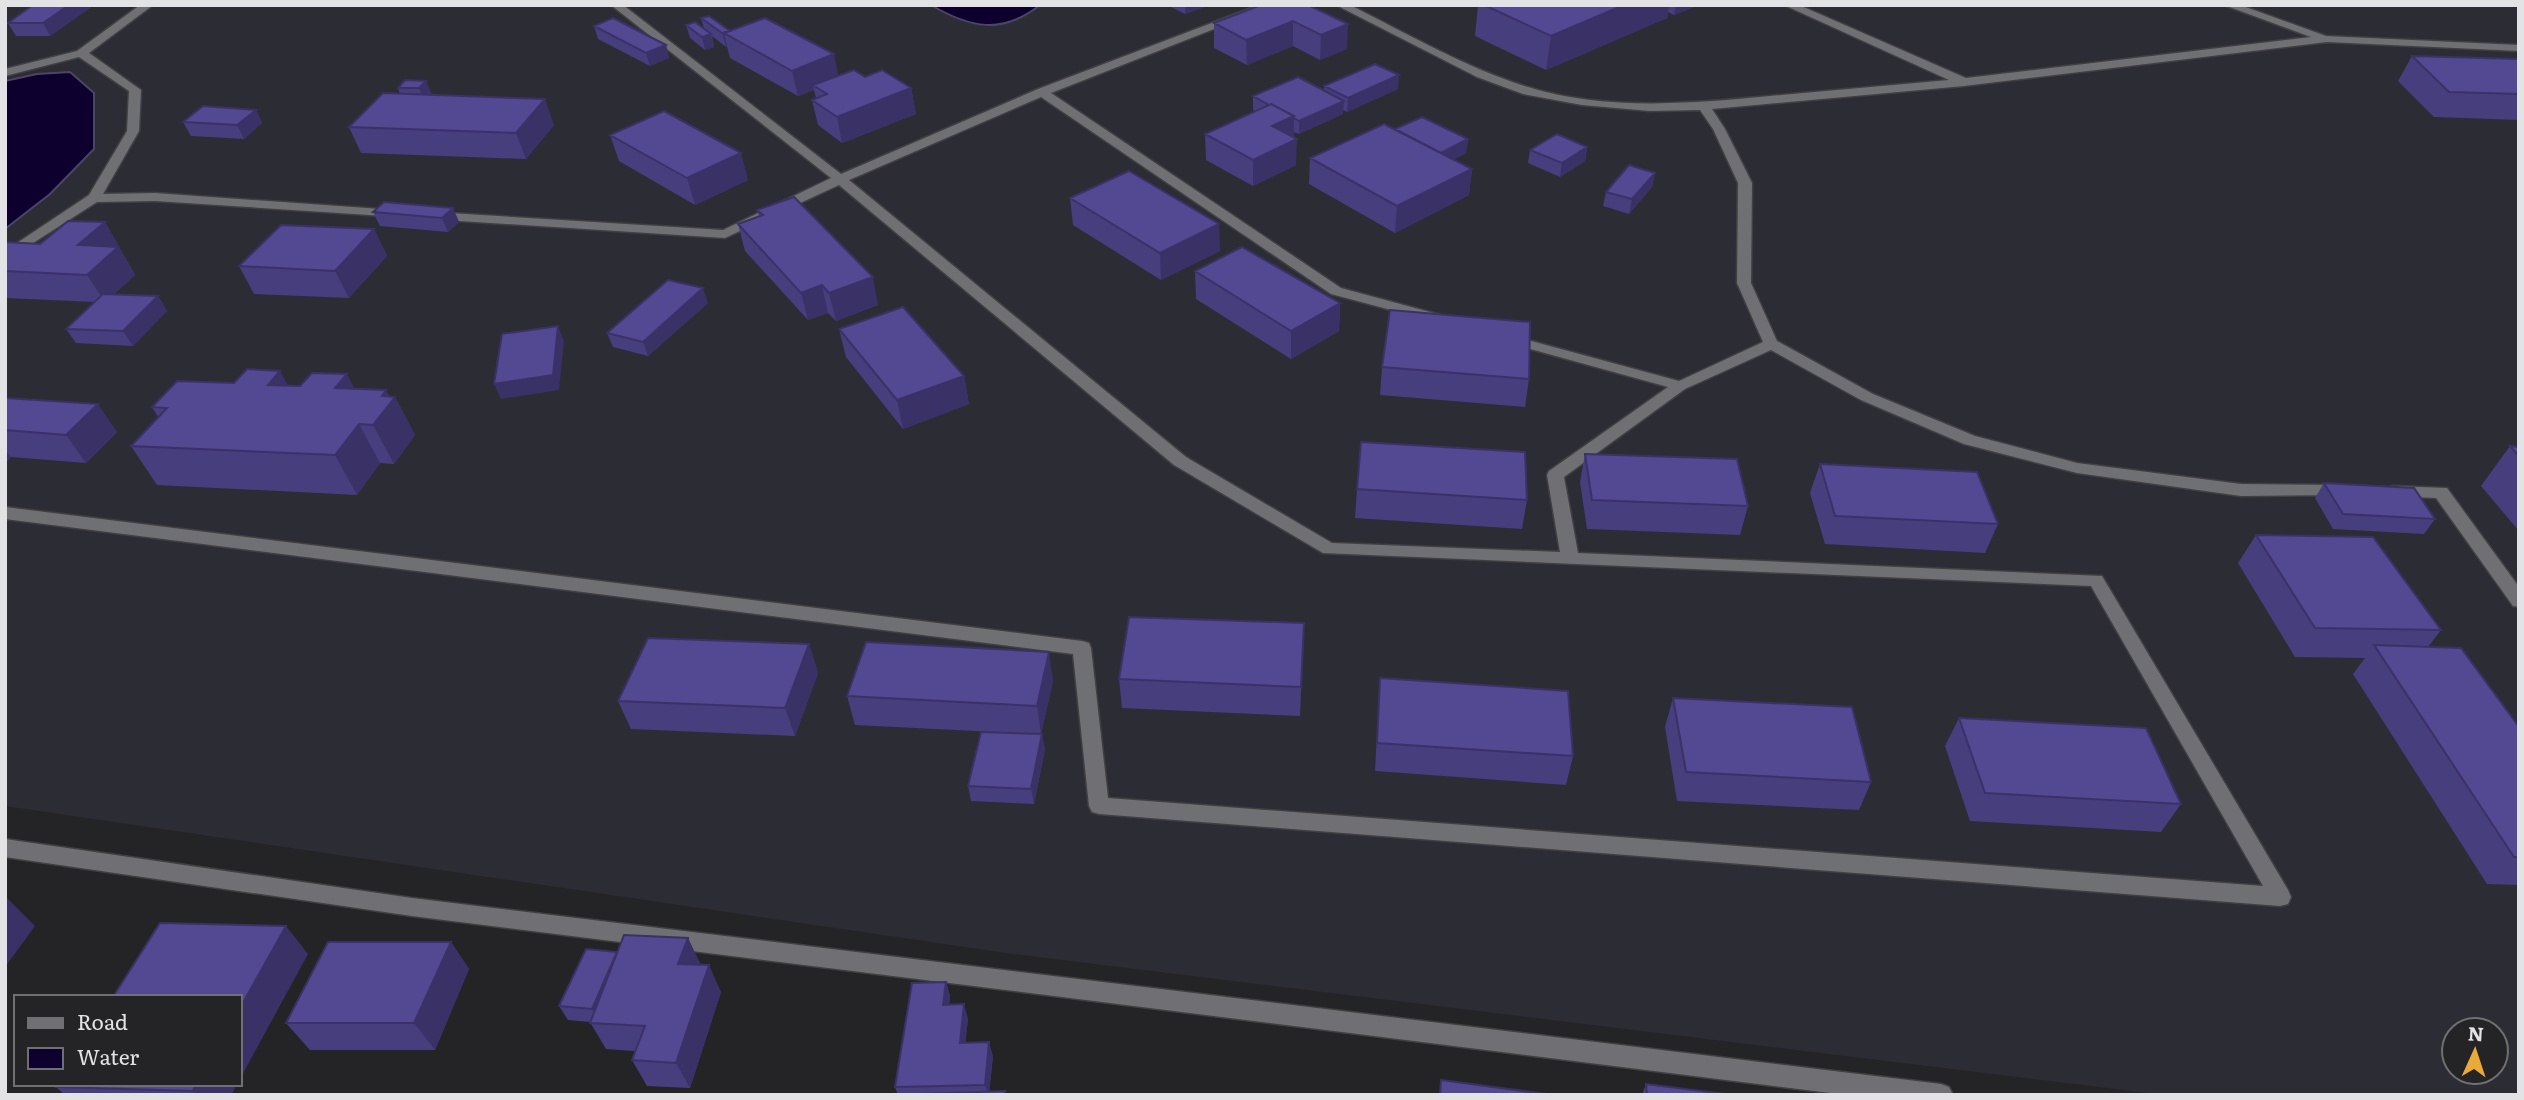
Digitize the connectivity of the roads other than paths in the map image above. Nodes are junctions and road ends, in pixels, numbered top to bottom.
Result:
1 (148, 5) edge
2 (615, 5) edge
3 (1270, 5) edge
4 (1341, 5) edge
5 (1789, 5) edge
6 (2229, 5) edge
7 (2327, 39) junction
8 (2519, 48) edge
9 (81, 53) junction
10 (5, 72) edge
11 (1964, 82) junction
12 (1042, 92) junction
13 (1704, 106) junction
14 (840, 179) junction
15 (94, 198) junction
16 (5, 257) edge
17 (1455, 324) edge
18 (1495, 335) edge
19 (1770, 344) junction
20 (1681, 386) junction
21 (5, 513) edge
22 (1570, 559) junction
23 (2519, 601) edge
24 (5, 848) edge
25 (1941, 1095) edge

1 - 9 street
2 - 14 street
3 - 12 street
4 - 13 street
5 - 11 street
6 - 7 street
7 - 8 street
7 - 11 street
9 - 10 street
9 - 15 street
11 - 13 street
12 - 14 street
12 - 17 street
13 - 19 street
14 - 15 street
14 - 22 street
15 - 16 street
18 - 20 street
19 - 20 street
19 - 23 street
20 - 22 street
21 - 22 street
24 - 25 street

